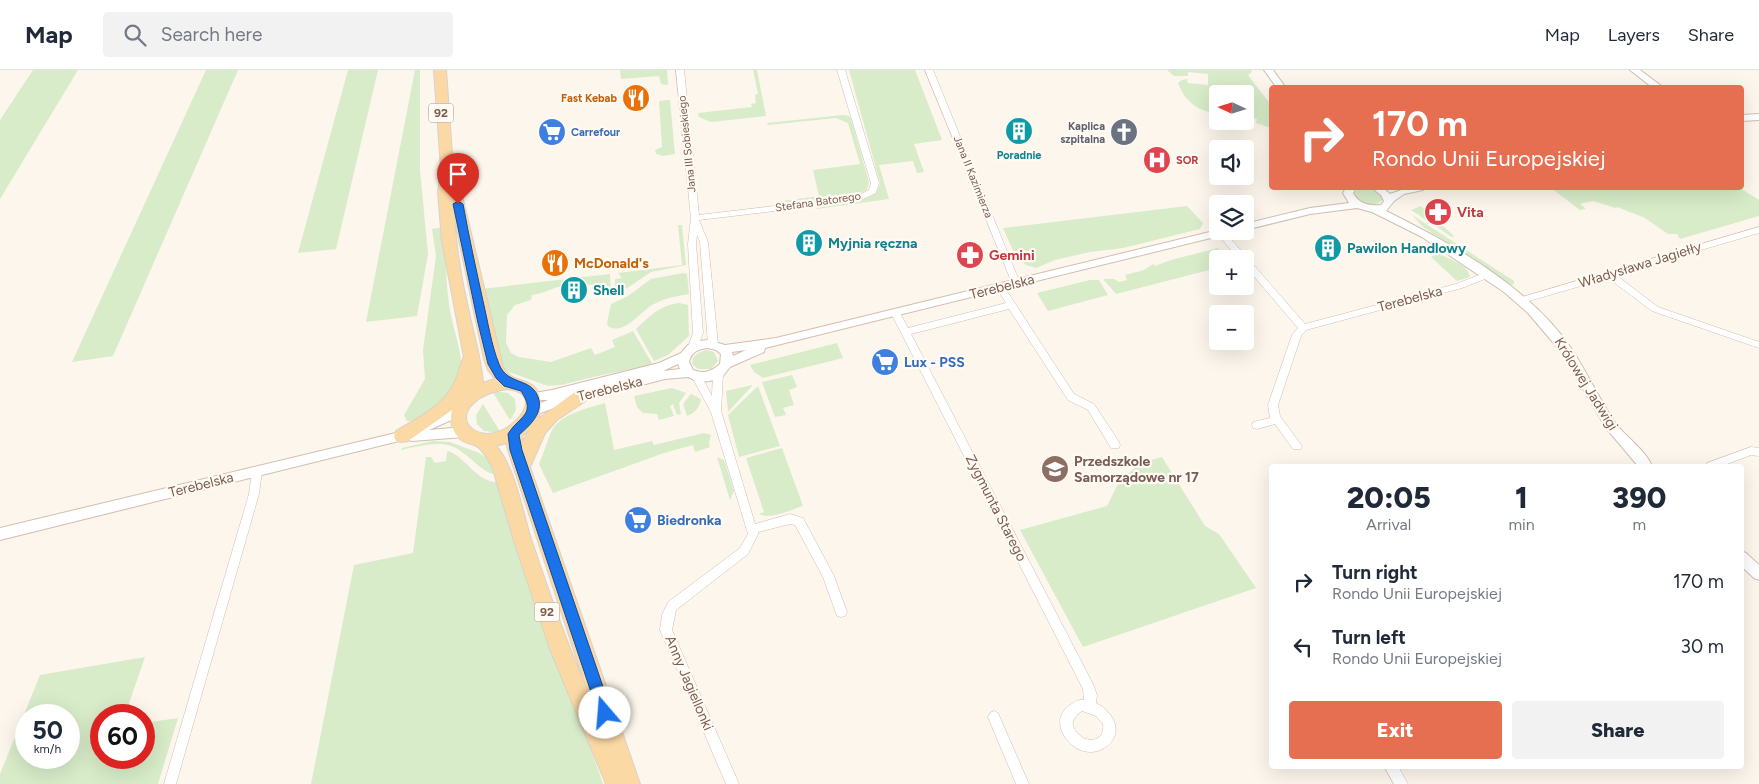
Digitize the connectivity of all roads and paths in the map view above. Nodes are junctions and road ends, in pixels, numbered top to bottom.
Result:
1 (440, 70) edge
2 (680, 70) edge
3 (842, 70) edge
4 (929, 70) edge
5 (1268, 70) edge
6 (1634, 70) edge
7 (1280, 85) edge
8 (1650, 85) edge
9 (1656, 85) edge
10 (1744, 112) edge
11 (1759, 112) edge
12 (1759, 117) edge
13 (1744, 118) edge
14 (447, 168) junction
15 (1349, 190) edge
16 (1381, 190) edge
17 (1410, 190) edge
18 (1389, 201) junction
19 (1357, 205) junction
20 (1374, 209) junction
21 (1310, 211) junction
22 (695, 218) junction
23 (1254, 225) edge
24 (1759, 230) edge
25 (1426, 235) junction
26 (1209, 236) edge
27 (1254, 272) edge
28 (1609, 274) junction
29 (1487, 275) junction
30 (1016, 283) junction
31 (1000, 287) junction
32 (1522, 300) junction
33 (1012, 305) junction
34 (896, 313) junction
35 (1303, 328) junction
36 (905, 332) junction
37 (776, 342) junction
38 (1759, 345) edge
39 (718, 346) junction
40 (693, 347) junction
41 (471, 355) junction
42 (684, 356) junction
43 (728, 363) junction
44 (718, 373) junction
45 (692, 375) junction
46 (508, 383) junction
47 (476, 392) junction
48 (581, 396) junction
49 (532, 404) junction
50 (460, 411) junction
51 (716, 412) junction
52 (1277, 420) junction
53 (1257, 425) dead end
54 (464, 432) junction
55 (514, 434) junction
56 (402, 436) junction
57 (482, 441) junction
58 (1114, 445) dead end
59 (1297, 446) dead end
60 (1759, 452) edge
61 (1644, 464) edge
62 (1717, 464) edge
63 (522, 466) junction
64 (257, 471) junction
65 (752, 529) junction
66 (0, 534) edge
67 (1744, 560) edge
68 (1759, 574) edge
69 (841, 612) dead end
70 (1090, 705) dead end
71 (994, 717) dead end
72 (1392, 769) edge
73 (170, 784) edge
74 (616, 784) edge
75 (629, 784) edge
76 (733, 784) edge
77 (1023, 784) edge
78 (1402, 784) edge

1 - 14 main road, 92
2 - 22 street, Jana III Sobieskiego
3 - 22 street, Stefana Batorego
4 - 30 street, Jana II Kazimierza
5 - 7 street
6 - 8 street
6 - 9 street
10 - 11 street
12 - 13 street
14 - 41 main road, 92
14 - 46 main road, 92
15 - 19 street
15 - 21 street
16 - 18 street, Królowej Jadwigi
17 - 18 street
18 - 20 street
18 - 25 street, Królowej Jadwigi
19 - 20 street, Królowej Jadwigi
19 - 21 street
20 - 25 street, Królowej Jadwigi
21 - 23 street
22 - 39 street, Jana III Sobieskiego
22 - 40 street, Jana III Sobieskiego
24 - 28 street, Władysława Jagiełły
25 - 29 street, Królowej Jadwigi
26 - 30 street, Terebelska
27 - 35 street
28 - 32 street, Władysława Jagiełły
28 - 38 street
29 - 32 street, Królowej Jadwigi
29 - 35 street, Terebelska
30 - 31 street, Terebelska
31 - 33 street
31 - 34 street, Terebelska
32 - 61 street, Królowej Jadwigi
33 - 36 street
33 - 58 street
34 - 36 street, Zygmunta Starego
34 - 37 street, Terebelska
35 - 52 street
36 - 70 street, Zygmunta Starego
37 - 39 street, Terebelska
37 - 43 street, Terebelska
39 - 40 street
39 - 43 street
40 - 42 street
41 - 47 main road, 92
41 - 56 main road
42 - 45 street
42 - 49 street, Terebelska
43 - 44 street
44 - 45 street
44 - 51 street
45 - 48 street, Terebelska
45 - 51 street
46 - 47 main road
46 - 49 main road, 92
47 - 50 main road
48 - 49 street, Terebelska
48 - 63 main road
49 - 55 main road
50 - 54 main road
50 - 56 street, Terebelska
51 - 65 street
52 - 53 street
52 - 59 street
54 - 56 street, Terebelska
54 - 57 main road, 92
55 - 57 main road
55 - 63 main road, 92
56 - 64 street, Terebelska
57 - 74 main road, 92
60 - 62 street
63 - 75 main road, 92
64 - 66 street, Terebelska
64 - 73 street
65 - 69 street
65 - 76 street, Anny Jagiellonki
67 - 68 street
71 - 77 street
72 - 78 street

